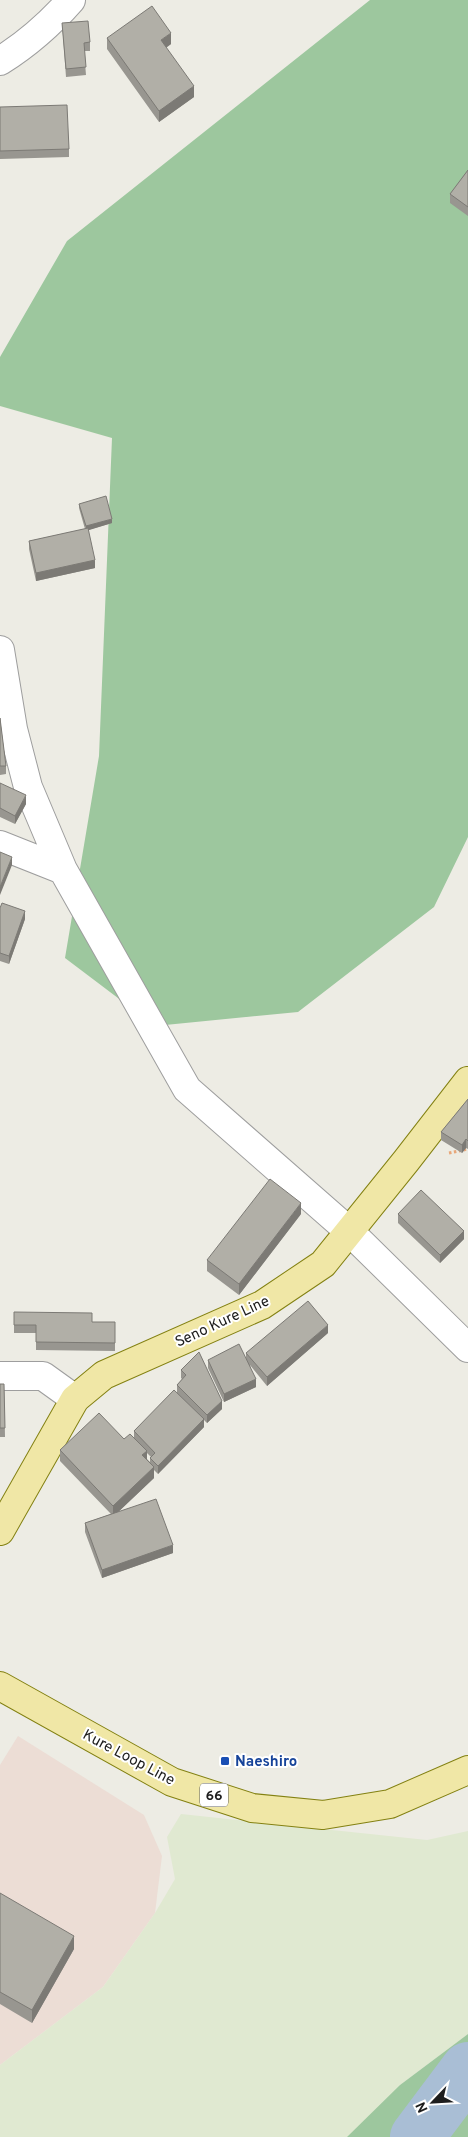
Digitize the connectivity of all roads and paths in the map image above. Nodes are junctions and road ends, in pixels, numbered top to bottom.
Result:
1 (71, 0) edge
2 (0, 61) edge
3 (0, 650) edge
4 (0, 845) edge
5 (63, 870) junction
6 (468, 1081) edge
7 (350, 1232) junction
8 (468, 1348) edge
9 (0, 1376) edge
10 (75, 1399) junction
11 (0, 1531) edge
12 (0, 1686) edge
13 (457, 1775) edge

1 - 2 street
3 - 5 street
4 - 5 street
5 - 7 street
6 - 7 main road, Seno Kure Line
7 - 8 street
7 - 10 main road, Seno Kure Line
9 - 10 street
10 - 11 main road, Seno Kure Line
12 - 13 main road, Kure Loop Line / 66

